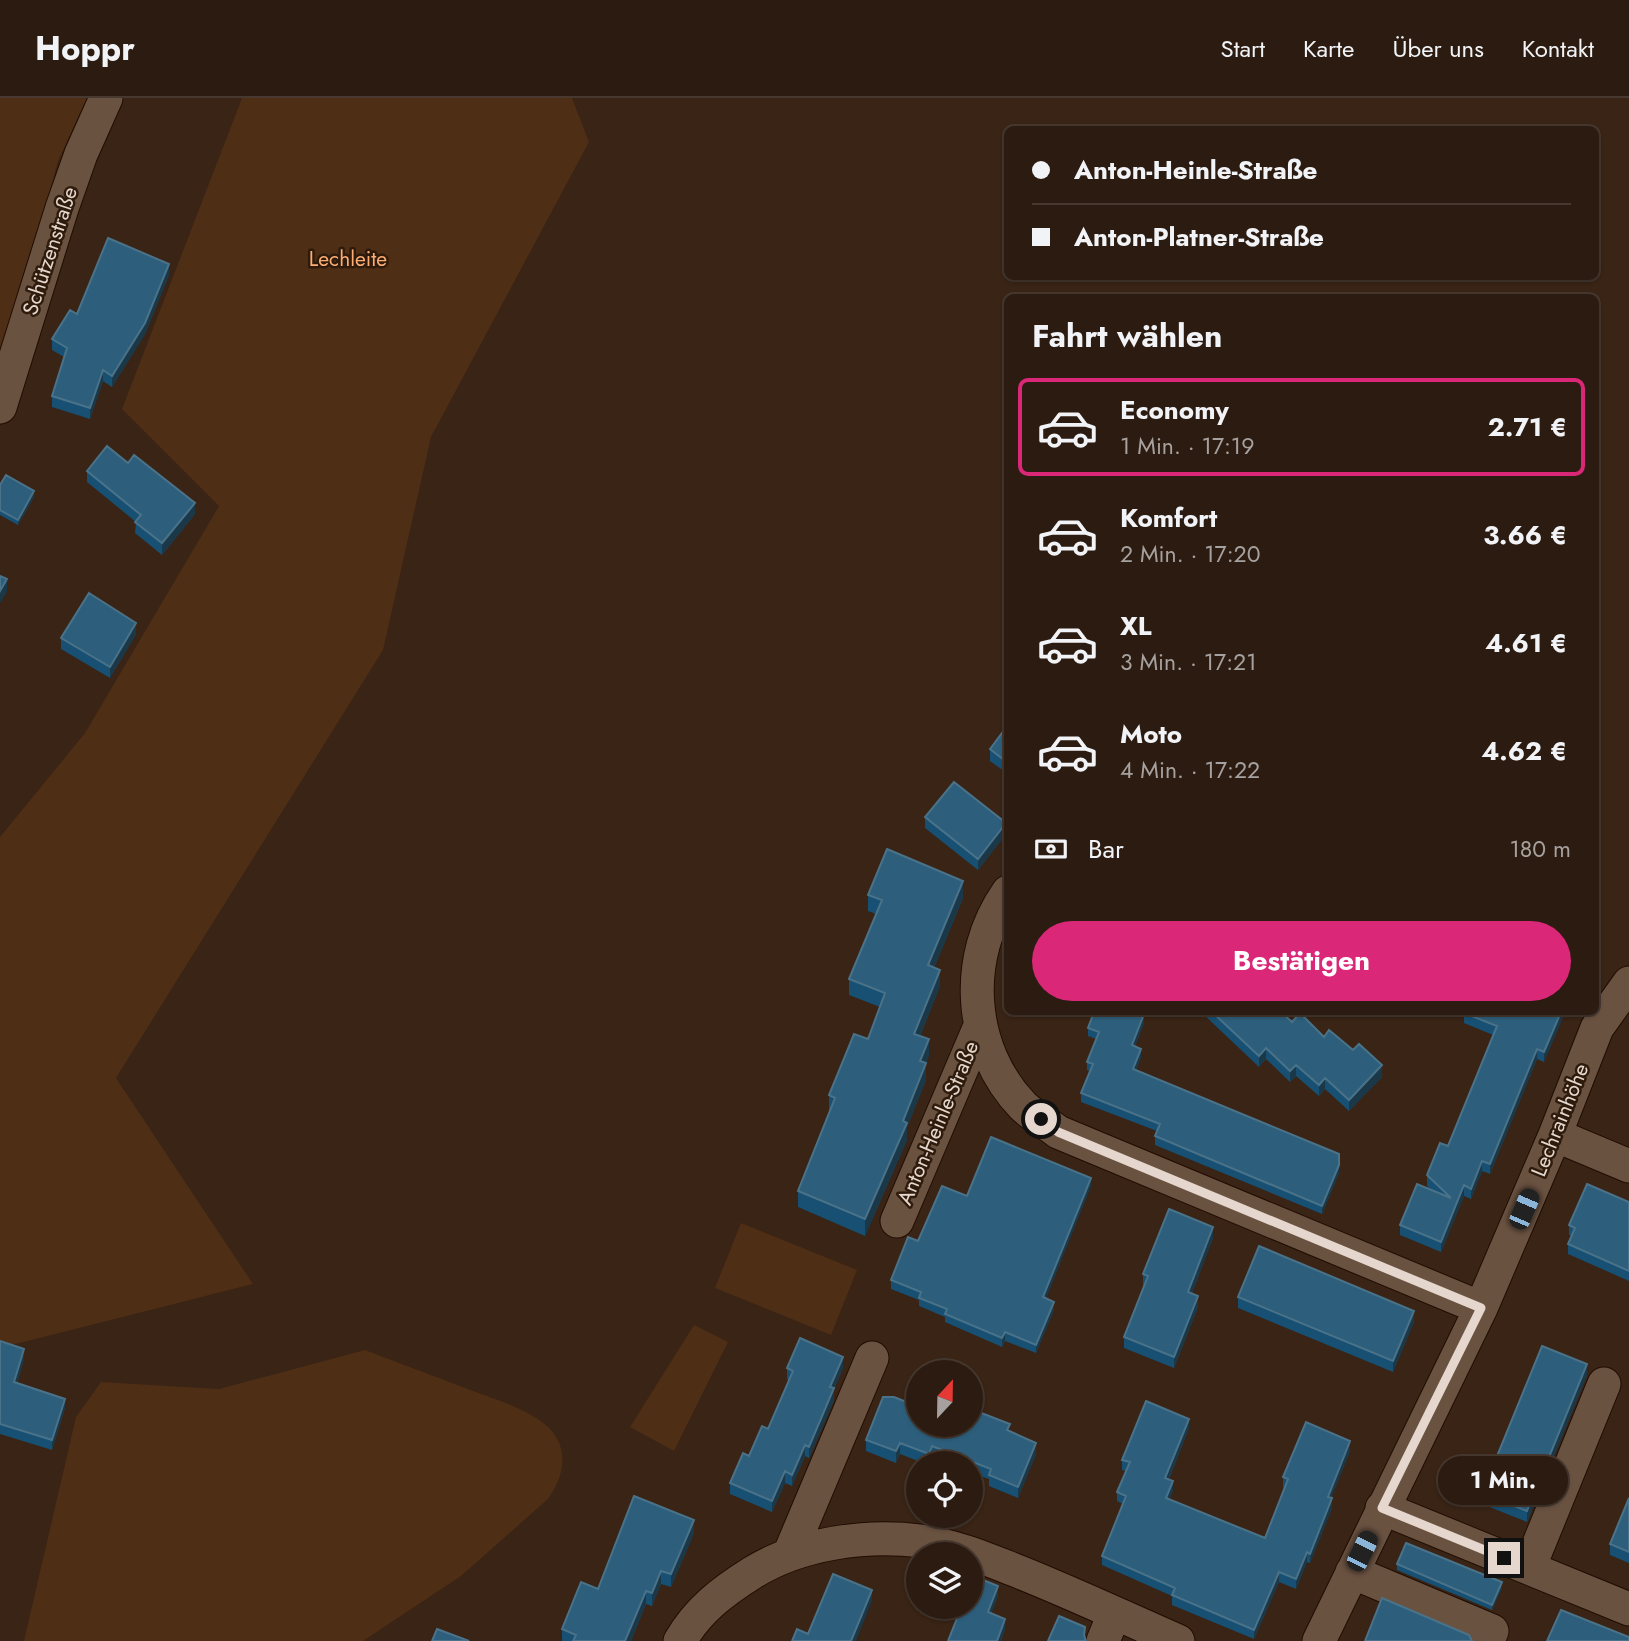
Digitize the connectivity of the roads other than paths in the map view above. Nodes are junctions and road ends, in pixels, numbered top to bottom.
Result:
1 (106, 98) edge
2 (0, 407) edge
3 (1004, 899) edge
4 (1629, 983) edge
5 (980, 1026) junction
6 (1555, 1135) junction
7 (1629, 1166) edge
8 (897, 1221) dead end
9 (1481, 1308) junction
10 (872, 1358) dead end
11 (1604, 1384) dead end
12 (1382, 1508) junction
13 (789, 1555) junction
14 (1529, 1568) junction
15 (1352, 1572) junction
16 (1629, 1609) edge
17 (1108, 1627) edge
18 (680, 1641) edge
19 (1178, 1641) edge
20 (1319, 1641) edge
21 (1488, 1641) edge

1 - 2 street, Schützenstraße
3 - 5 street, Anton-Heinle-Straße
4 - 6 street, Lechrainhöhe
5 - 8 street, Anton-Heinle-Straße
5 - 9 street, Anton-Heinle-Straße
6 - 7 street
6 - 9 street, Lechrainhöhe
9 - 12 street, Lechrainhöhe
10 - 13 street
11 - 14 street
12 - 14 street
12 - 15 street, Lechrainhöhe
13 - 17 street
13 - 18 street
14 - 16 street
15 - 20 street, Lechrainhöhe
15 - 21 street
17 - 19 street

